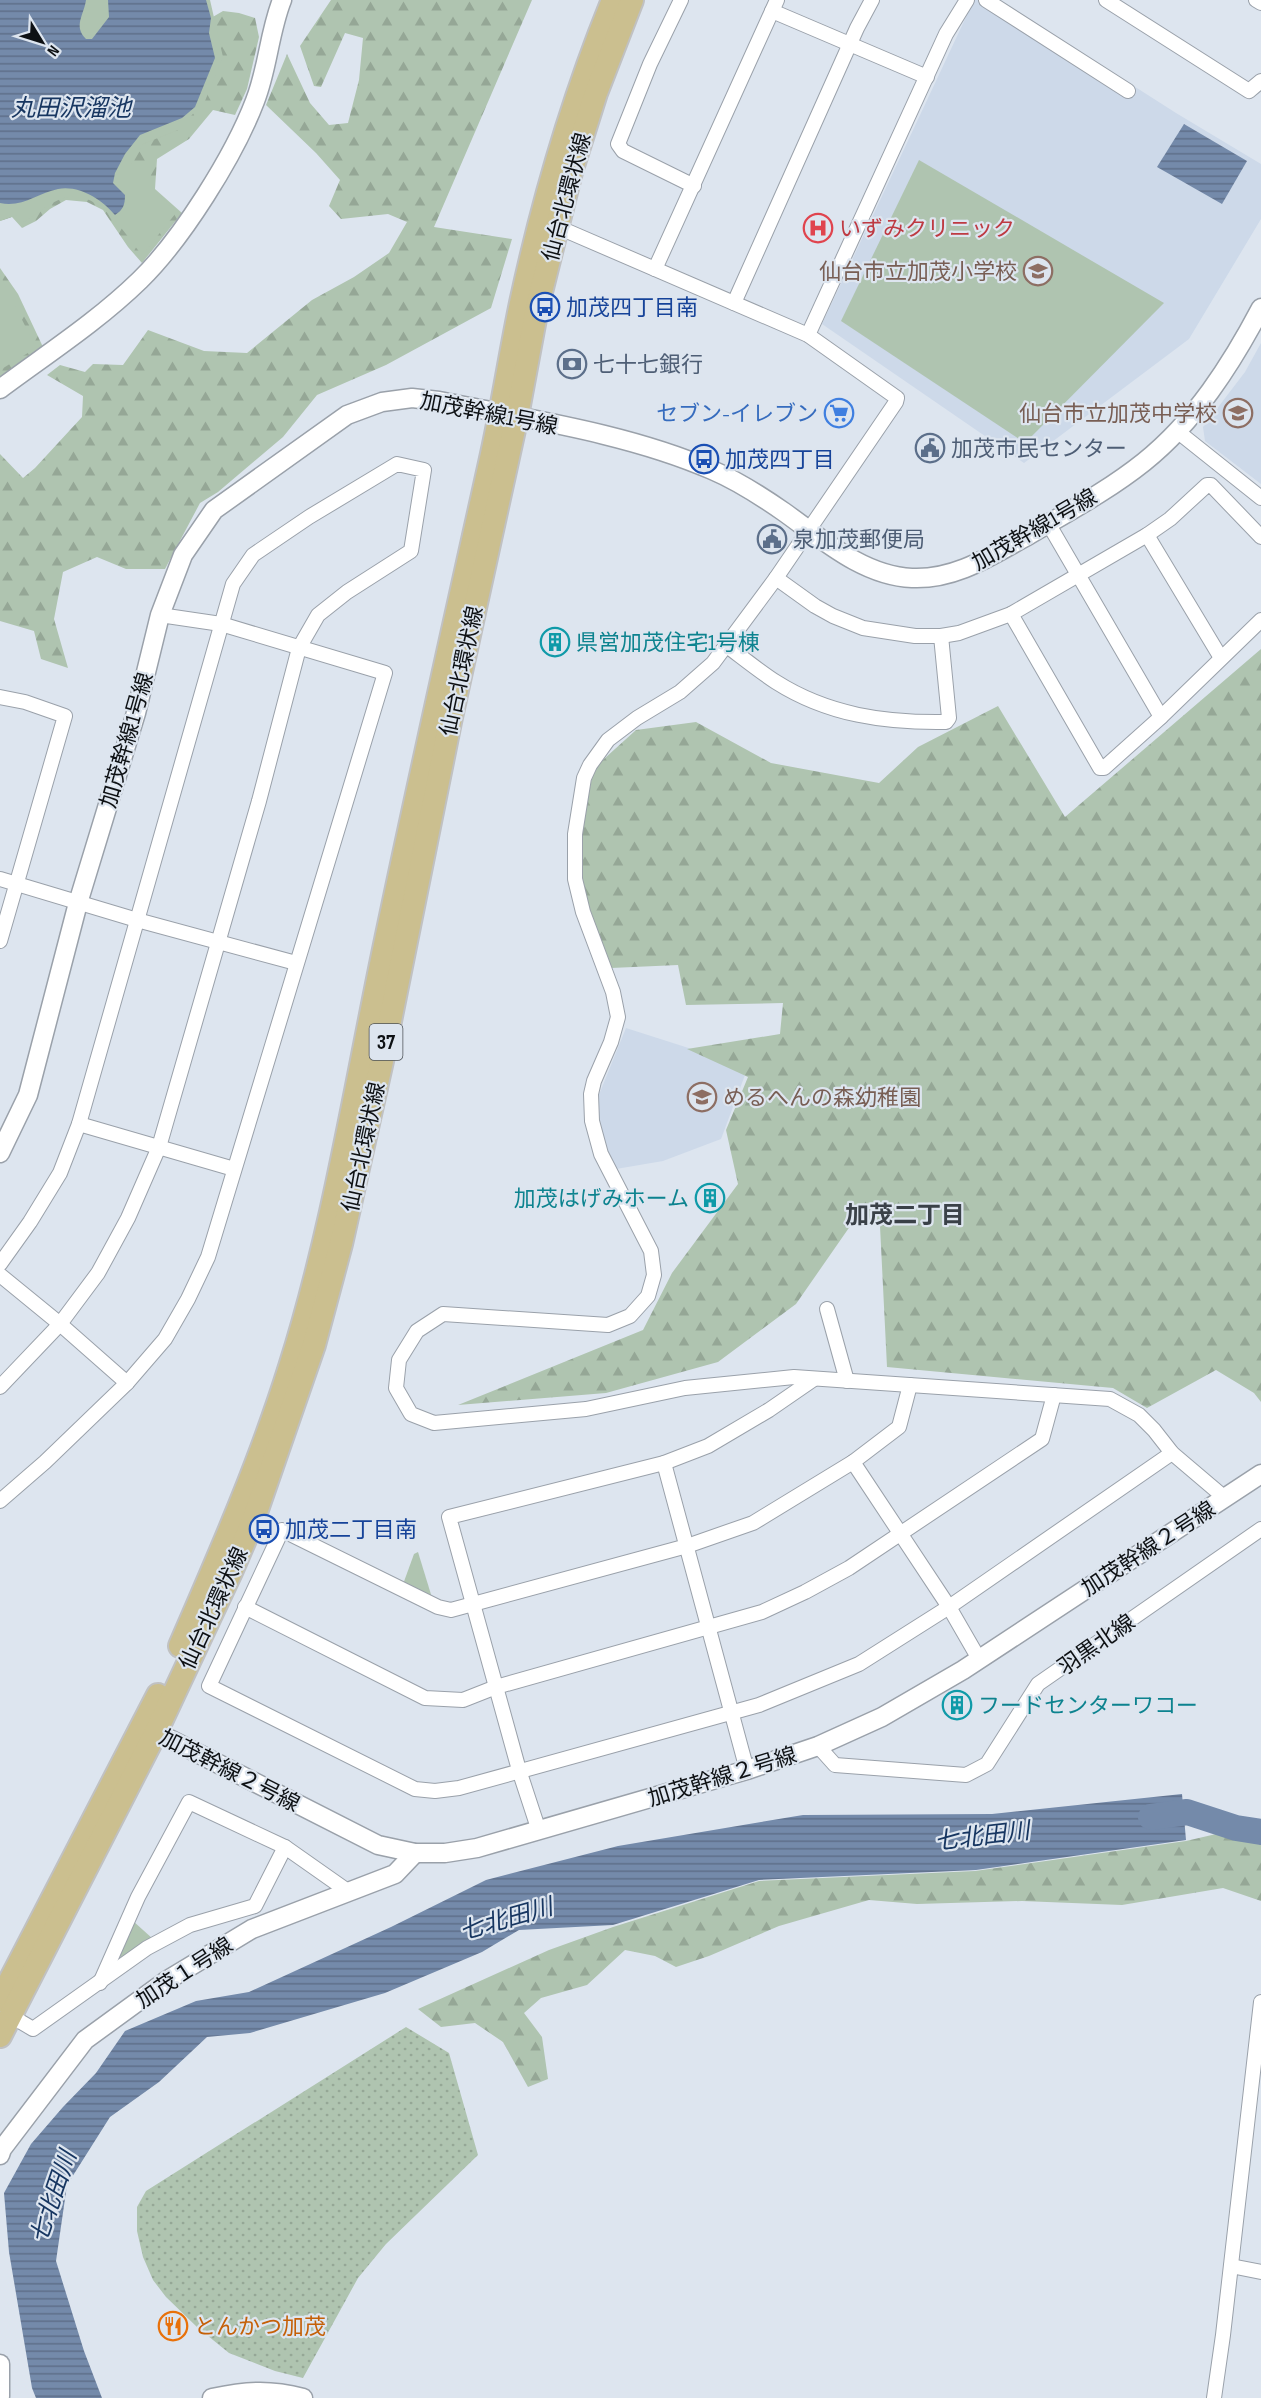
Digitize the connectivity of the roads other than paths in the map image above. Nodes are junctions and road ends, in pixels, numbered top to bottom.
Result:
1 (282, 0) edge
2 (613, 0) edge
3 (632, 0) edge
4 (681, 0) edge
5 (872, 0) edge
6 (968, 0) edge
7 (986, 0) edge
8 (1106, 0) edge
9 (1256, 0) edge
10 (1261, 3) edge
11 (774, 5) edge
12 (850, 45) junction
13 (927, 77) junction
14 (1261, 81) edge
15 (1128, 92) dead end
16 (694, 186) junction
17 (549, 224) junction
18 (656, 269) junction
19 (734, 303) junction
20 (1261, 308) edge
21 (808, 335) junction
22 (0, 389) edge
23 (509, 415) junction
24 (1177, 431) junction
25 (1261, 498) edge
26 (1048, 523) junction
27 (809, 530) junction
28 (1147, 535) junction
29 (1261, 537) edge
30 (1078, 574) junction
31 (776, 578) junction
32 (1011, 614) junction
33 (160, 615) junction
34 (1261, 620) edge
35 (221, 624) junction
36 (941, 636) junction
37 (727, 646) junction
38 (299, 648) junction
39 (1221, 658) junction
40 (0, 697) edge
41 (1161, 717) junction
42 (0, 879) edge
43 (15, 884) junction
44 (78, 903) junction
45 (137, 920) junction
46 (0, 941) edge
47 (219, 941) junction
48 (296, 963) junction
49 (79, 1124) junction
50 (159, 1147) junction
51 (0, 1153) edge
52 (234, 1169) junction
53 (0, 1264) edge
54 (0, 1275) edge
55 (828, 1309) dead end
56 (60, 1324) junction
57 (814, 1379) junction
58 (847, 1381) junction
59 (128, 1383) junction
60 (910, 1385) junction
61 (0, 1386) edge
62 (1054, 1395) junction
63 (1172, 1453) junction
64 (853, 1462) junction
65 (664, 1463) junction
66 (1261, 1474) edge
67 (1225, 1498) junction
68 (0, 1501) edge
69 (1261, 1529) edge
70 (900, 1535) junction
71 (687, 1546) junction
72 (473, 1603) junction
73 (949, 1607) junction
74 (245, 1608) junction
75 (709, 1628) junction
76 (979, 1659) junction
77 (496, 1687) junction
78 (731, 1711) junction
79 (149, 1729) junction
80 (818, 1746) junction
81 (519, 1770) junction
82 (747, 1770) junction
83 (539, 1831) junction
84 (285, 1847) junction
85 (416, 1853) junction
86 (349, 1892) junction
87 (100, 1983) junction
88 (1261, 2002) edge
89 (5, 2008) edge
90 (0, 2036) edge
91 (1258, 2057) edge
92 (0, 2156) edge
93 (1231, 2266) junction
94 (1261, 2272) edge
95 (0, 2364) edge
96 (0, 2396) edge
97 (212, 2398) edge
98 (303, 2398) edge
99 (1214, 2398) edge

1 - 22 street
2 - 17 main road, 仙台北環状線 / 37
3 - 17 main road, 仙台北環状線 / 37
4 - 16 street
5 - 12 street
6 - 13 street
7 - 15 street
8 - 14 street
9 - 10 street
11 - 12 street
11 - 16 street
12 - 13 street
12 - 19 street
13 - 21 street
16 - 18 street
17 - 18 street
17 - 23 main road, 仙台北環状線 / 37
18 - 19 street
19 - 21 street
20 - 24 street, 加茂幹線1号線
21 - 27 street
23 - 27 street, 加茂幹線1号線
23 - 33 street, 加茂幹線1号線
23 - 79 main road, 仙台北環状線 / 37
24 - 25 street
24 - 26 street, 加茂幹線1号線
26 - 27 street, 加茂幹線1号線
26 - 30 street
27 - 31 street
28 - 29 street
28 - 30 street
28 - 39 street
30 - 32 street
30 - 41 street
31 - 36 street
31 - 37 street
32 - 36 street
32 - 41 street
33 - 35 street
33 - 44 street, 加茂幹線1号線
34 - 39 street
35 - 38 street
35 - 38 street
35 - 45 street
36 - 37 street
37 - 57 street
38 - 47 street
38 - 48 street
39 - 41 street
40 - 43 street
42 - 43 street
43 - 44 street
43 - 46 street
44 - 45 street
44 - 51 street, 加茂幹線1号線
45 - 47 street
45 - 49 street
47 - 48 street
47 - 50 street
48 - 52 street
49 - 50 street
49 - 53 street
50 - 52 street
50 - 56 street
52 - 59 street
54 - 56 street
55 - 58 street
56 - 59 street
56 - 61 street
57 - 58 street
57 - 65 street
58 - 60 street
59 - 68 street
60 - 62 street
60 - 64 street
62 - 63 street
62 - 70 street
63 - 67 street
63 - 73 street
64 - 70 street
64 - 71 street
65 - 71 street
65 - 72 street
66 - 67 street, 加茂幹線２号線
67 - 76 street, 加茂幹線２号線
69 - 80 street, 羽黒北線
70 - 73 street
70 - 75 street
71 - 72 street
71 - 75 street
72 - 74 street
72 - 77 street
73 - 76 street
73 - 78 street
74 - 77 street
74 - 81 street
75 - 77 street
75 - 78 street
76 - 80 street, 加茂幹線２号線
77 - 81 street
78 - 81 street
78 - 82 street
79 - 85 street, 加茂幹線２号線
79 - 89 main road, 仙台北環状線 / 37
80 - 82 street, 加茂幹線２号線
81 - 83 street
82 - 83 street, 加茂幹線２号線
83 - 85 street, 加茂幹線２号線
84 - 86 street
84 - 87 street
84 - 87 street
85 - 86 street, 加茂１号線
86 - 92 street, 加茂１号線
87 - 89 street
88 - 91 street
89 - 90 main road, 仙台北環状線 / 37
91 - 93 street
93 - 94 street
93 - 99 street
95 - 96 street
97 - 98 street

